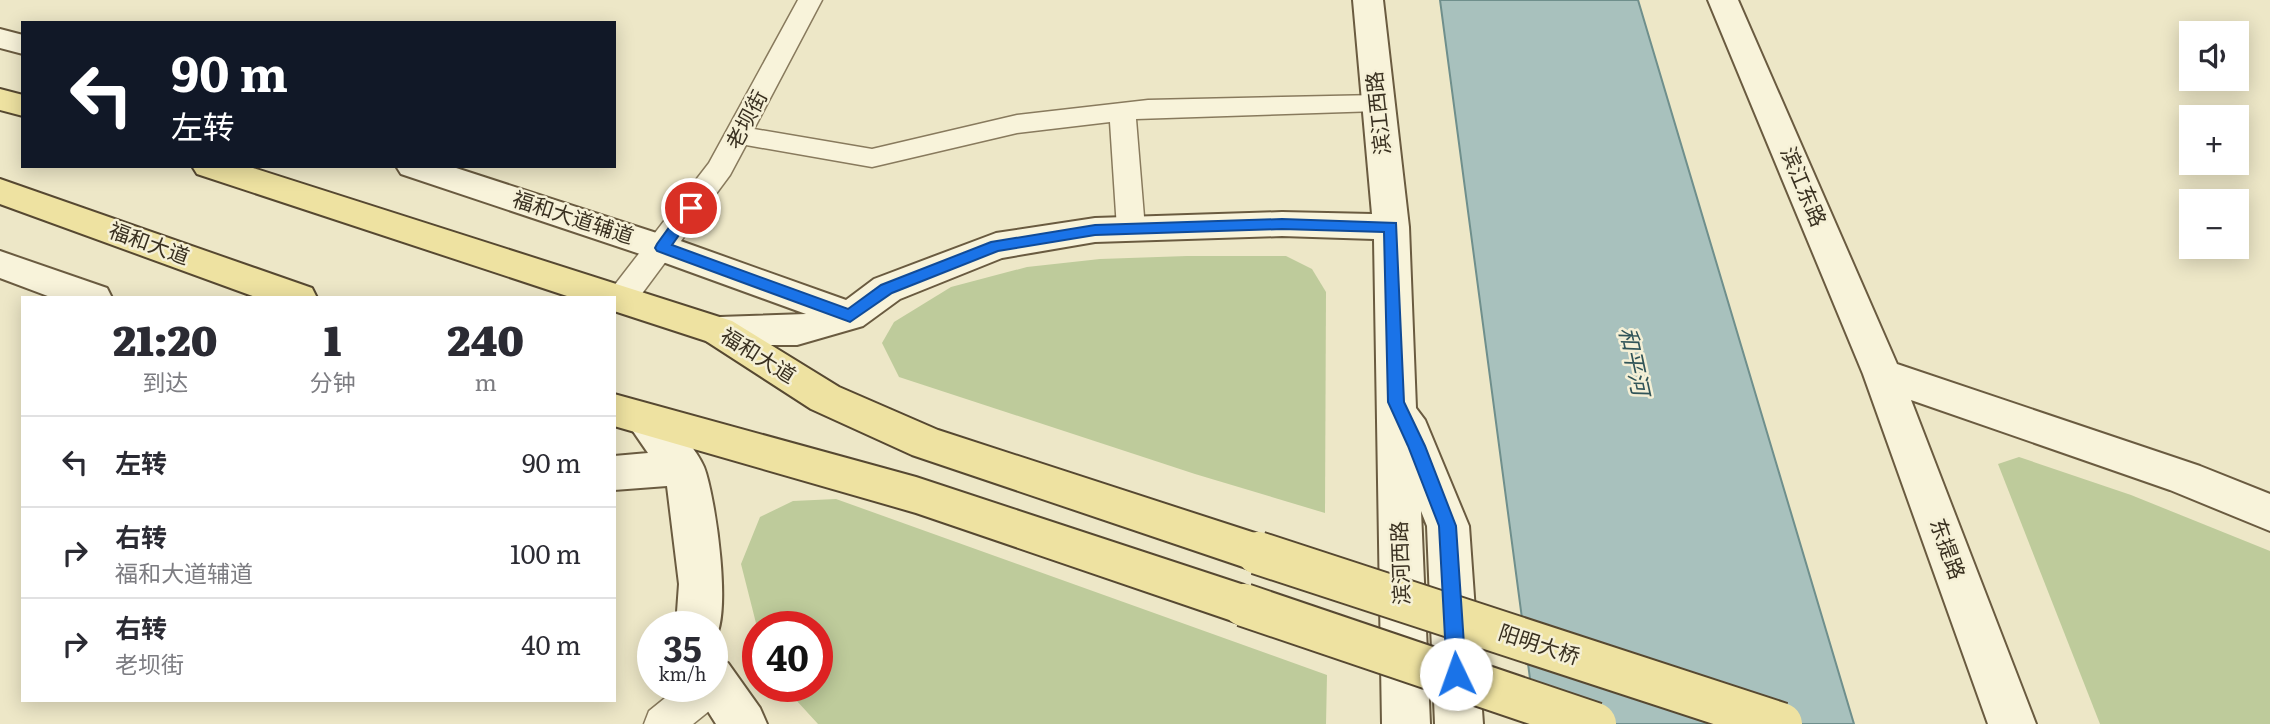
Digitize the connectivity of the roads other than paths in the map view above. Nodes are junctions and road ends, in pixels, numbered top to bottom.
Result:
1 (810, 0) edge
2 (1368, 0) edge
3 (1723, 0) edge
4 (0, 38) edge
5 (21, 44) edge
6 (0, 99) edge
7 (1378, 103) junction
8 (21, 105) edge
9 (1122, 112) junction
10 (738, 135) junction
11 (215, 168) edge
12 (419, 168) edge
13 (0, 191) edge
14 (1391, 227) junction
15 (1131, 229) junction
16 (662, 248) junction
17 (0, 264) edge
18 (88, 296) edge
19 (293, 296) edge
20 (612, 296) edge
21 (616, 297) edge
22 (621, 299) junction
23 (850, 316) junction
24 (719, 331) junction
25 (1882, 374) junction
26 (1396, 402) junction
27 (630, 416) edge
28 (684, 468) junction
29 (616, 473) edge
30 (2270, 513) edge
31 (1258, 553) joint
32 (700, 611) edge
33 (689, 702) edge
34 (726, 702) edge
35 (663, 724) edge
36 (743, 724) edge
37 (1406, 724) edge
38 (1459, 724) edge
39 (1595, 724) edge
40 (1781, 724) edge
41 (2012, 724) edge

1 - 10 street, 老坝街
2 - 7 street, 滨江西路
3 - 25 street, 滨江东路
4 - 5 street
6 - 8 main road
7 - 9 street
7 - 14 street, 滨江西路
9 - 10 street
9 - 15 street
10 - 16 street, 老坝街
11 - 20 main road, 福和大道
12 - 16 street, 福和大道辅道
13 - 19 main road, 福和大道
14 - 15 street
14 - 26 street, 滨河西路
15 - 23 street
16 - 22 street, 老坝街
16 - 23 street, 福和大道辅道
17 - 18 street
21 - 22 main road, 福和大道
22 - 24 main road, 福和大道
23 - 24 street
24 - 31 main road, 福和大道
25 - 30 street
25 - 41 street, 东提路
26 - 37 street, 滨河西路
26 - 38 street, 滨河西路
27 - 28 street
27 - 39 main road, bridge
28 - 29 street
28 - 32 street
31 - 40 main road, 阳明大桥, bridge
33 - 35 street
34 - 36 street

